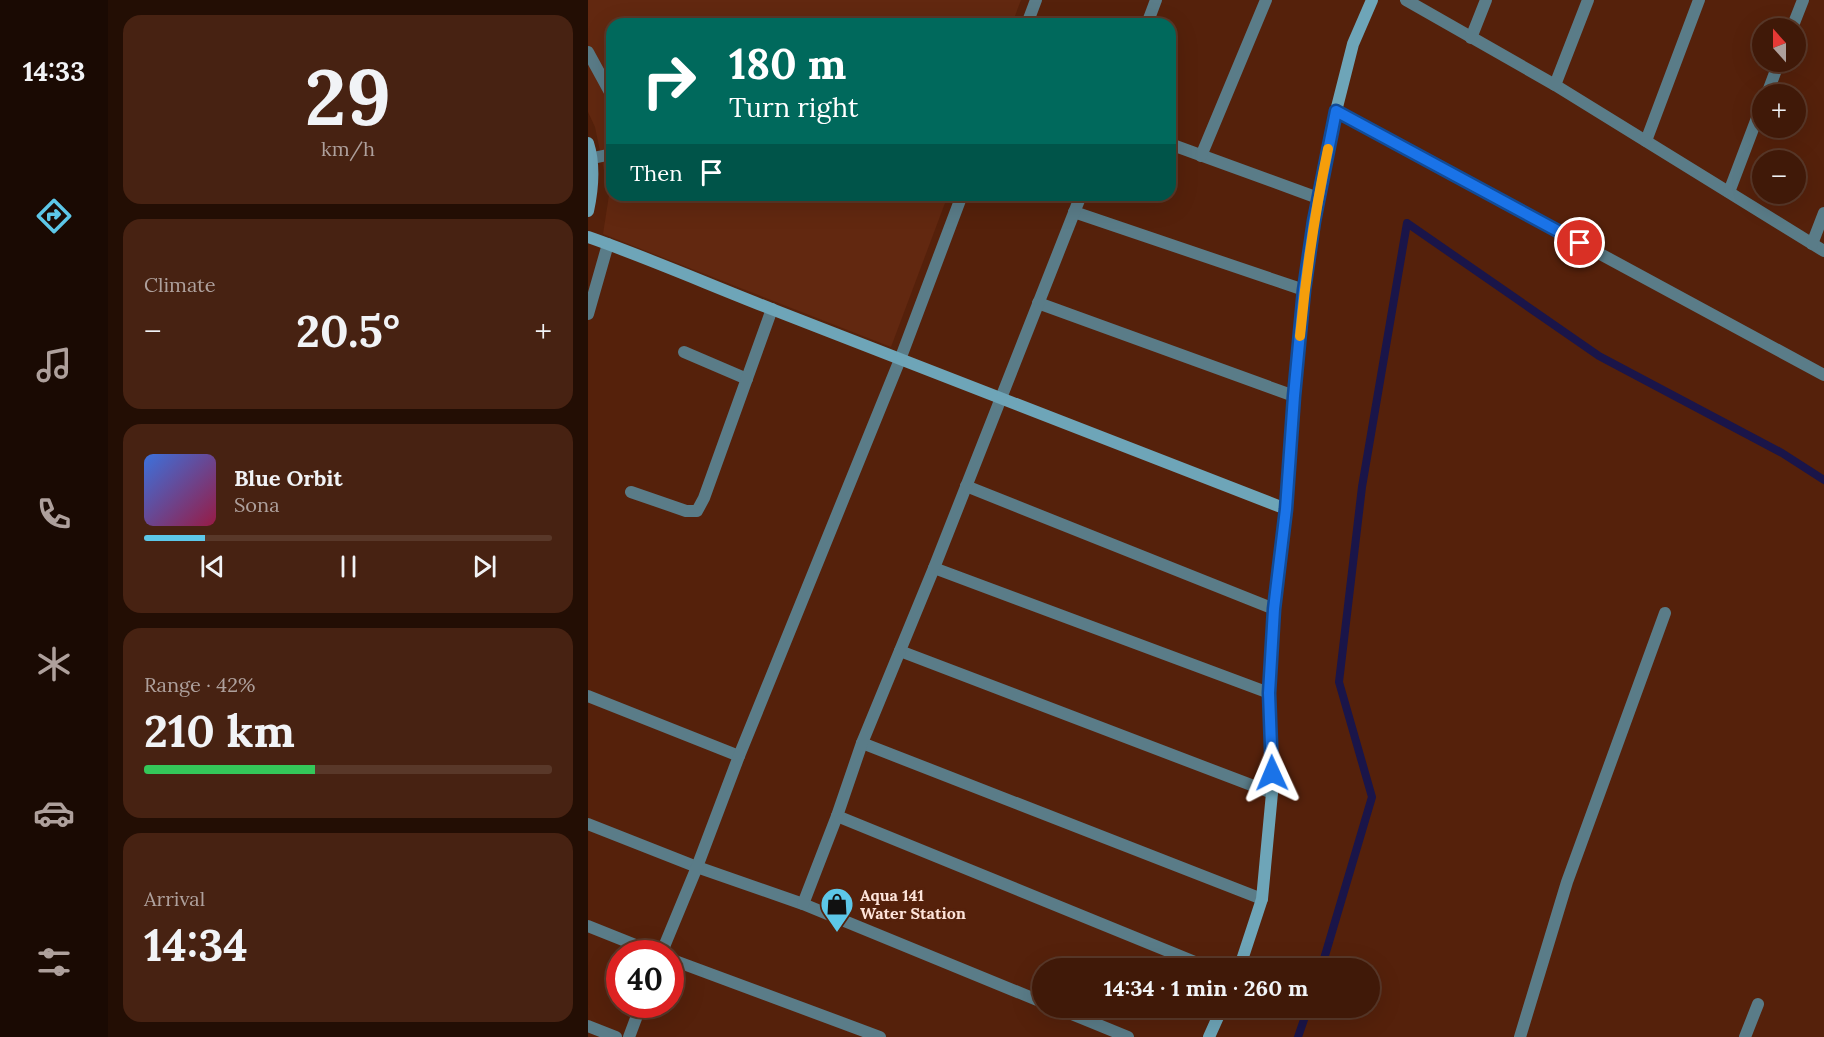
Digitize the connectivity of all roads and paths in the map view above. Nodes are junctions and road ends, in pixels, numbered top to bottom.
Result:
1 (1036, 0) edge
2 (1156, 0) edge
3 (1266, 0) edge
4 (1372, 0) edge
5 (1406, 0) edge
6 (1486, 0) edge
7 (1588, 0) edge
8 (1699, 0) edge
9 (1803, 0) edge
10 (1029, 18) edge
11 (1149, 18) edge
12 (1796, 18) edge
13 (1471, 38) junction
14 (588, 52) edge
15 (606, 85) edge
16 (1555, 85) junction
17 (1336, 111) junction
18 (1752, 131) edge
19 (1646, 141) junction
20 (588, 143) edge
21 (1176, 146) edge
22 (606, 155) edge
23 (1201, 156) junction
24 (593, 158) junction
25 (1729, 192) junction
26 (1318, 198) junction
27 (960, 201) edge
28 (1079, 201) edge
29 (588, 211) edge
30 (1074, 212) junction
31 (1824, 213) edge
32 (588, 237) edge
33 (608, 244) junction
34 (1812, 244) junction
35 (1824, 251) edge
36 (1304, 290) junction
37 (1038, 303) junction
38 (772, 309) junction
39 (588, 314) edge
40 (684, 352) dead end
41 (901, 357) junction
42 (1824, 375) edge
43 (747, 379) junction
44 (1294, 396) junction
45 (1000, 398) junction
46 (966, 486) junction
47 (631, 492) dead end
48 (1286, 509) junction
49 (934, 568) junction
50 (1274, 609) junction
51 (1665, 613) dead end
52 (900, 651) junction
53 (1269, 693) junction
54 (588, 696) edge
55 (862, 743) junction
56 (739, 756) junction
57 (1272, 793) junction
58 (837, 816) junction
59 (588, 824) edge
60 (697, 867) junction
61 (1262, 899) junction
62 (803, 904) junction
63 (588, 926) edge
64 (624, 940) edge
65 (666, 940) edge
66 (1185, 958) edge
67 (1243, 958) edge
68 (684, 964) edge
69 (1032, 998) edge
70 (1758, 1004) dead end
71 (636, 1018) edge
72 (1081, 1018) edge
73 (1218, 1018) edge
74 (588, 1026) edge
75 (616, 1037) edge
76 (628, 1037) edge
77 (879, 1037) edge
78 (1128, 1037) edge
79 (1209, 1037) edge
80 (1520, 1037) edge
81 (1745, 1037) edge

1 - 10 street
2 - 11 street
3 - 23 street
4 - 17 street
5 - 13 street
6 - 13 street
7 - 16 street
8 - 19 street
9 - 12 street
13 - 16 street
14 - 15 street
16 - 19 street
17 - 26 street
17 - 42 street
18 - 25 street
19 - 25 street
20 - 24 street
21 - 23 street
22 - 24 street
23 - 26 street
24 - 29 street
25 - 34 street
26 - 36 street
27 - 41 street
28 - 30 street
30 - 36 street
30 - 37 street
31 - 34 street
32 - 33 street
33 - 38 street
33 - 39 street
34 - 35 street
36 - 44 street
37 - 44 street
37 - 45 street
38 - 41 street
38 - 43 street
40 - 43 street
41 - 45 street
41 - 56 street
43 - 47 street
44 - 48 street
45 - 46 street
45 - 48 street
46 - 49 street
46 - 50 street
48 - 50 street
49 - 52 street
49 - 53 street
50 - 53 street
51 - 80 street
52 - 55 street
52 - 57 street
53 - 57 street
54 - 56 street
55 - 58 street
55 - 61 street
56 - 60 street
57 - 61 street
58 - 62 street
58 - 66 street
59 - 60 street
60 - 62 street
60 - 65 street
61 - 67 street
62 - 69 street
63 - 64 street
68 - 77 street
70 - 81 street
71 - 76 street
72 - 78 street
73 - 79 street
74 - 75 street

